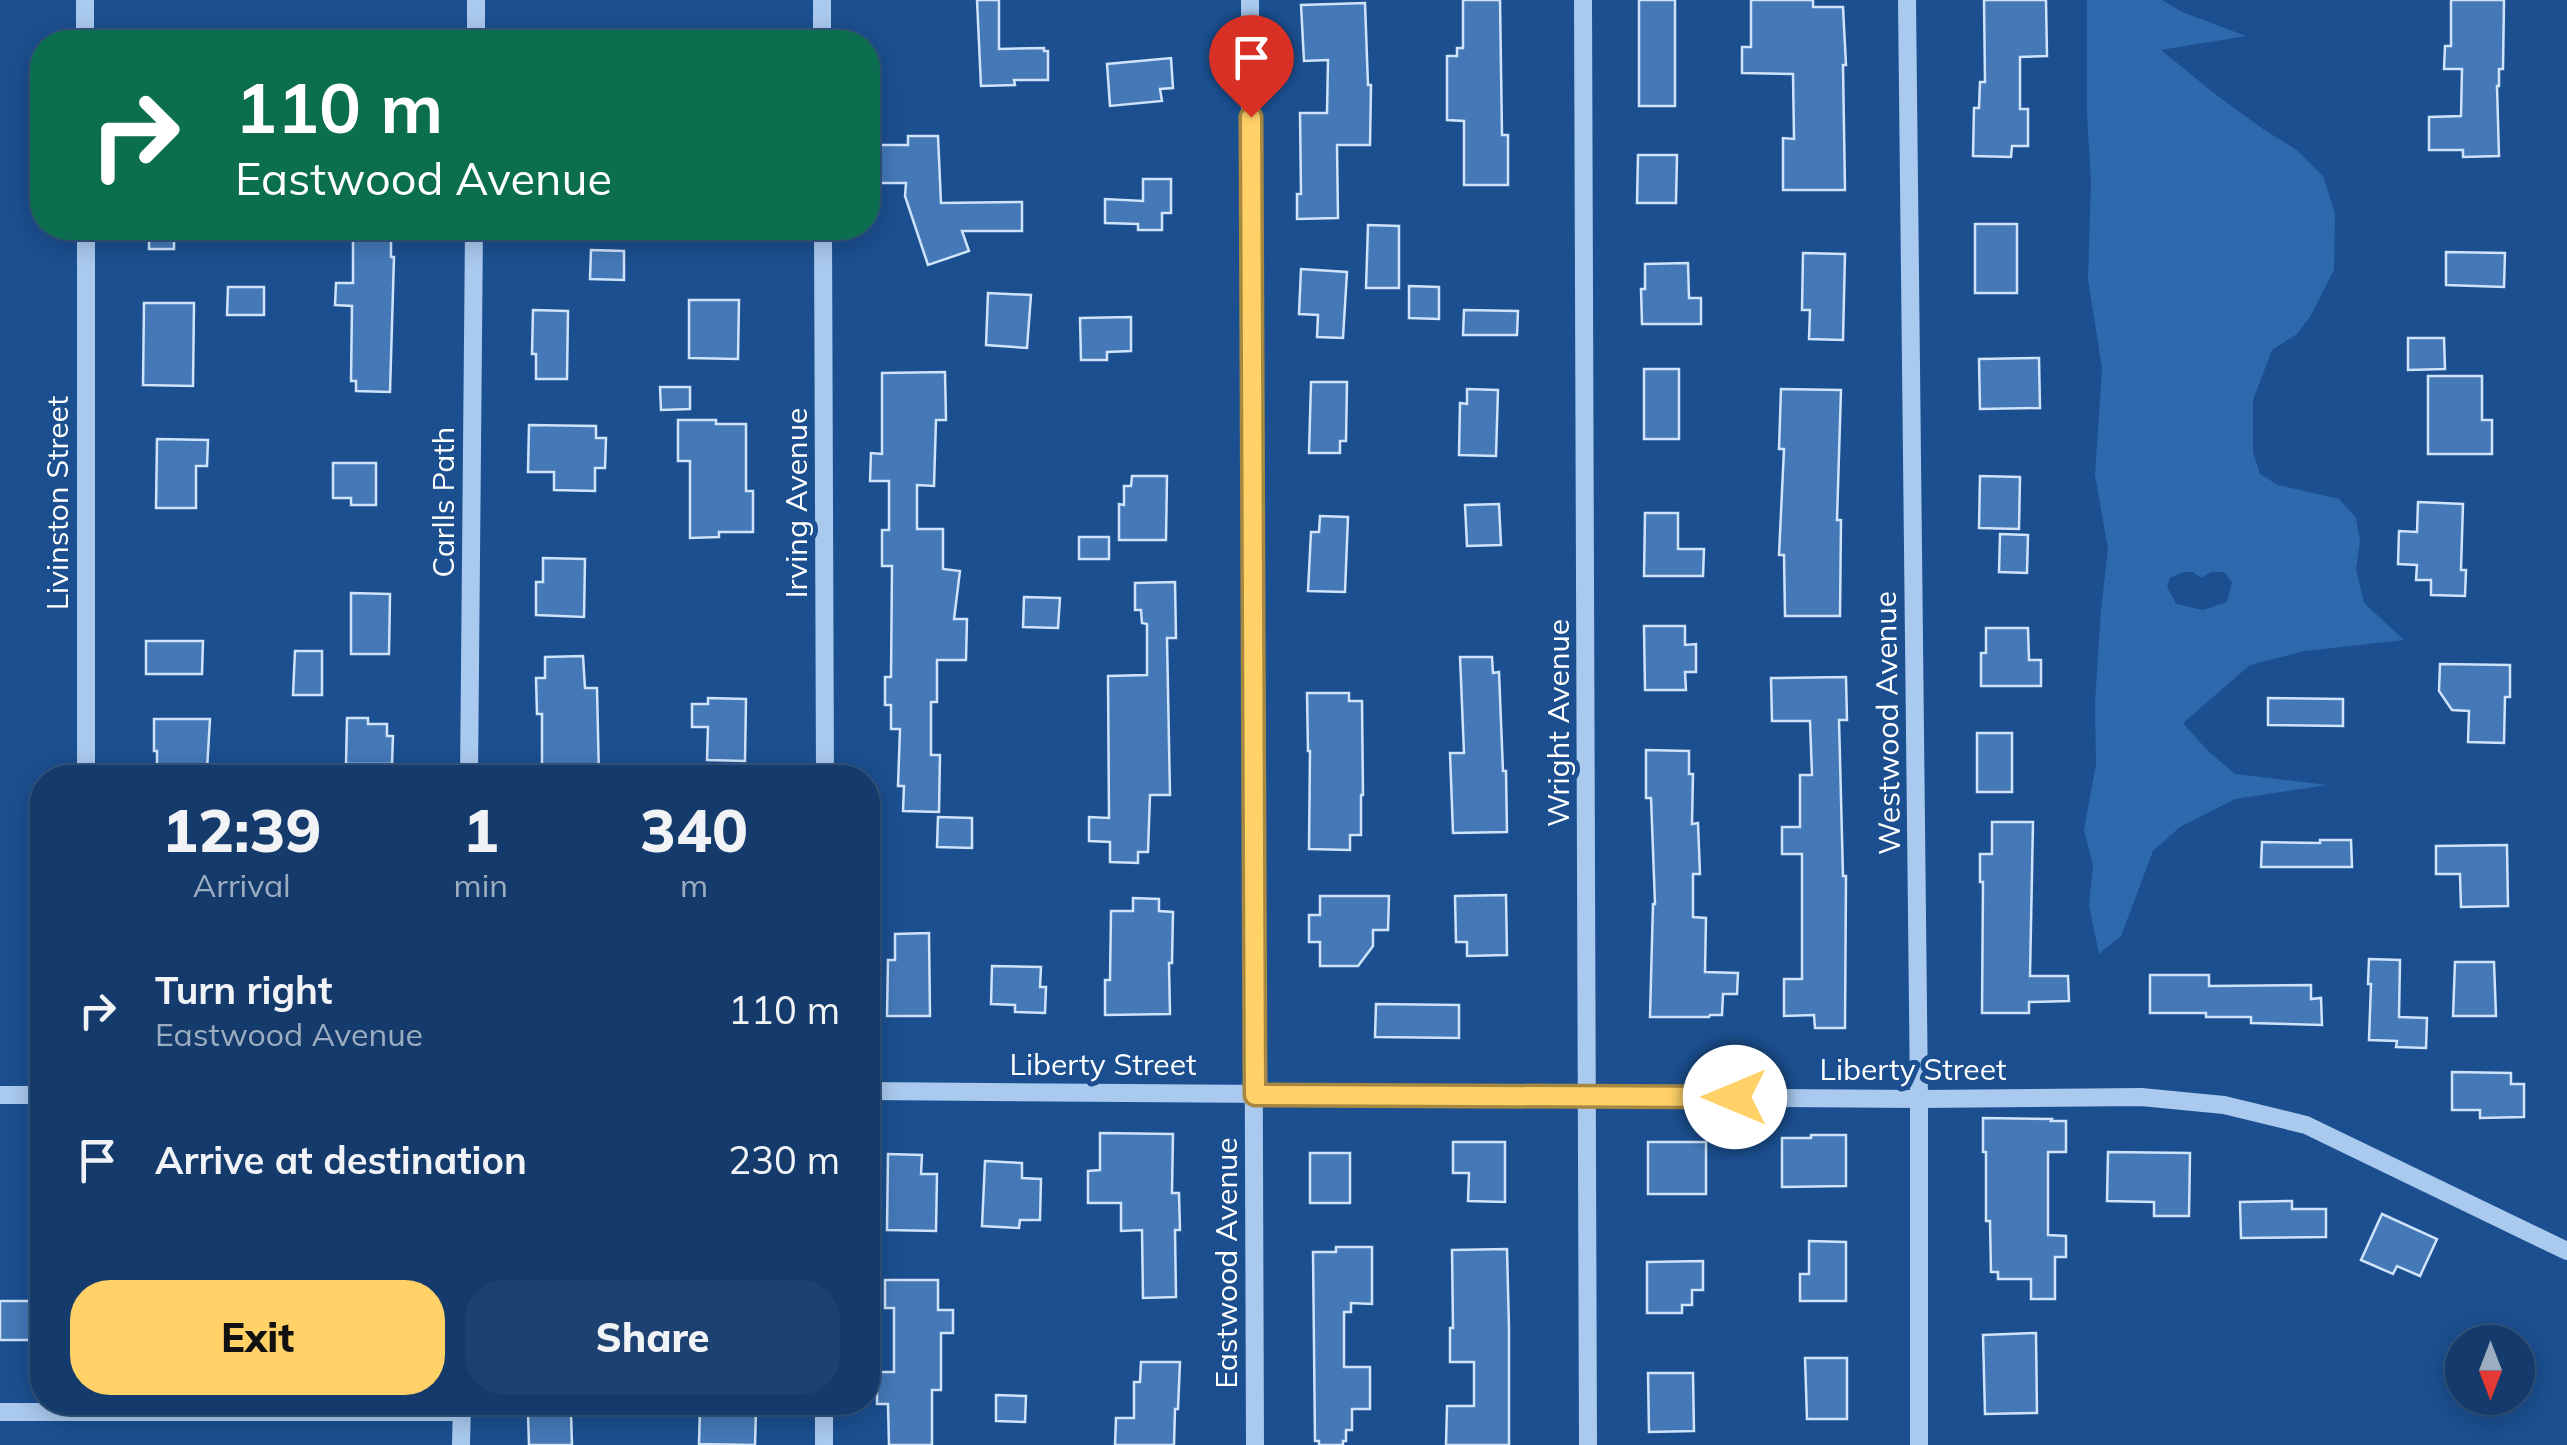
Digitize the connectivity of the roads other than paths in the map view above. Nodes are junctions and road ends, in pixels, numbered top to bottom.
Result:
1 (85, 0) edge
2 (476, 0) edge
3 (822, 0) edge
4 (1250, 0) edge
5 (1583, 0) edge
6 (1908, 0) edge
7 (86, 30) edge
8 (476, 30) edge
9 (822, 30) edge
10 (86, 240) edge
11 (474, 240) edge
12 (823, 240) edge
13 (86, 765) edge
14 (469, 765) edge
15 (826, 765) edge
16 (880, 1091) edge
17 (0, 1094) edge
18 (30, 1095) edge
19 (1255, 1095) junction
20 (1588, 1095) junction
21 (1919, 1099) junction
22 (2567, 1251) edge
23 (0, 1412) edge
24 (30, 1412) edge
25 (462, 1415) edge
26 (824, 1415) edge
27 (461, 1445) edge
28 (824, 1445) edge
29 (1255, 1445) edge
30 (1588, 1445) edge
31 (1919, 1445) edge

1 - 7 street
2 - 8 street
3 - 9 street
4 - 19 street, Eastwood Avenue
5 - 20 street, Wright Avenue
6 - 21 street, Westwood Avenue
10 - 13 street, Livinston Street
11 - 14 street, Carlls Path
12 - 15 street, Irving Avenue
16 - 19 street, Liberty Street
17 - 18 street
19 - 20 street, Liberty Street
19 - 29 street, Eastwood Avenue
20 - 21 street, Liberty Street
20 - 30 street, Wright Avenue
21 - 22 street, Liberty Street
21 - 31 street, Westwood Avenue
23 - 24 street
25 - 27 street
26 - 28 street

